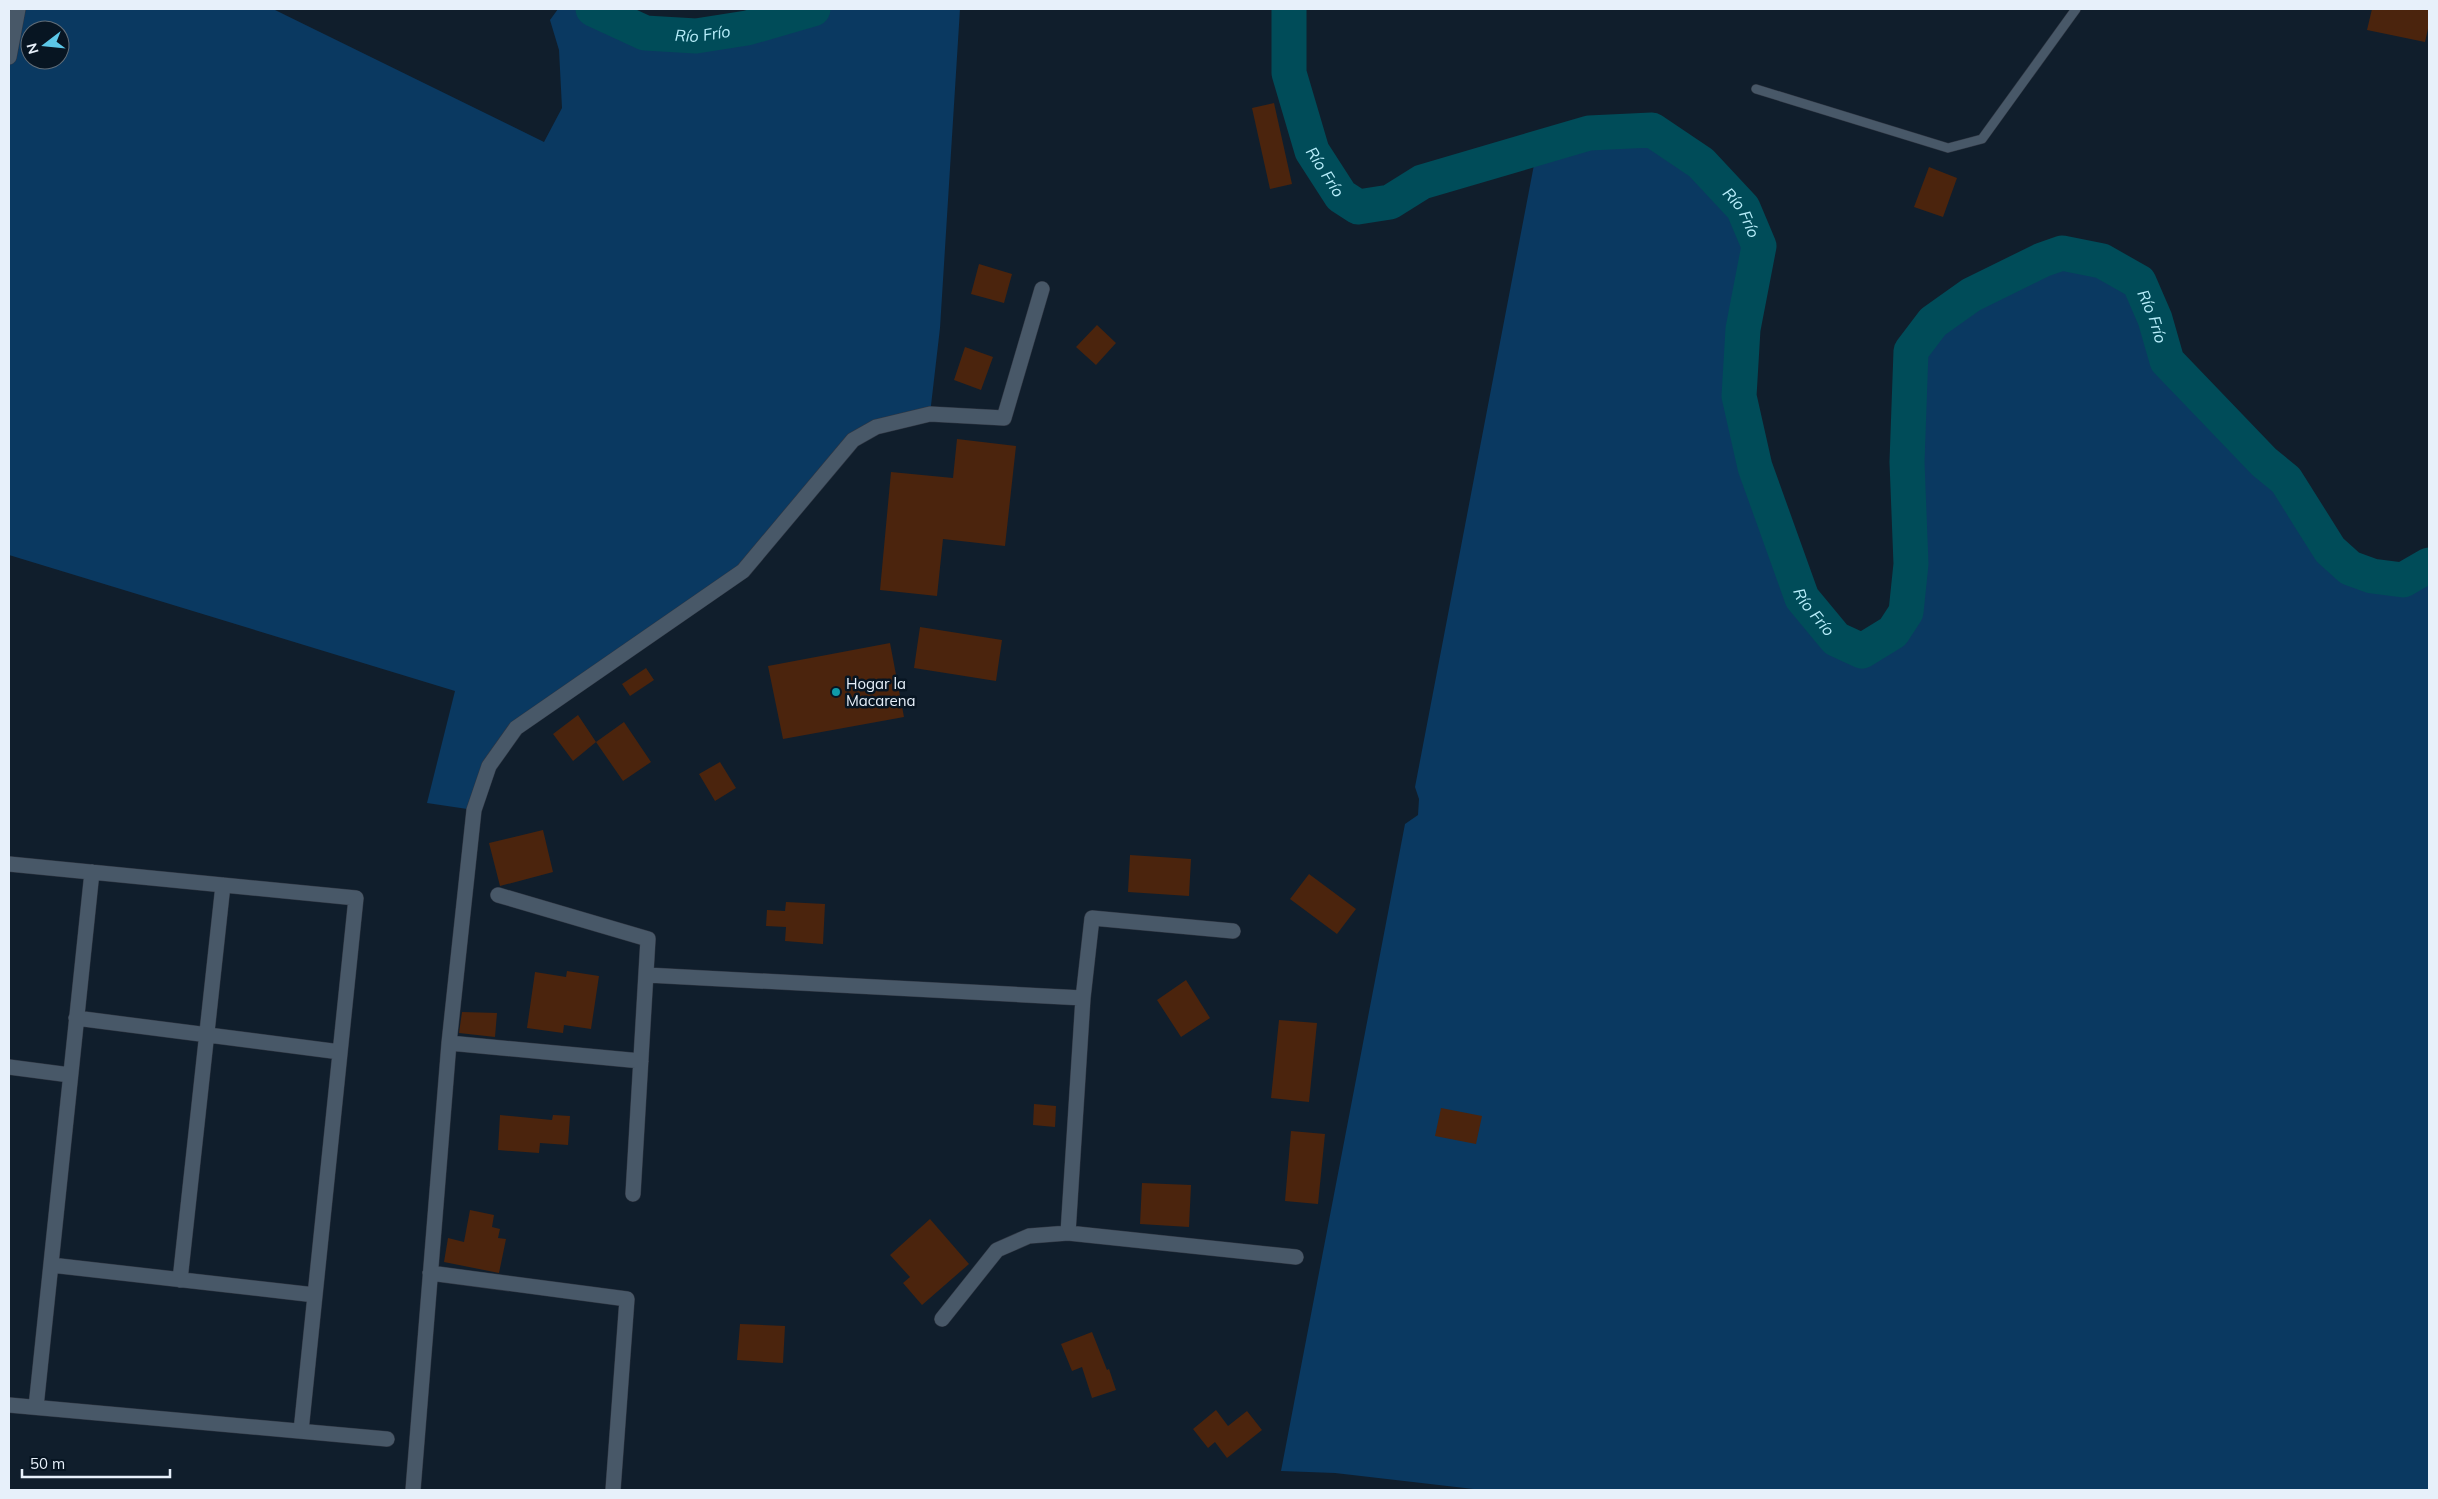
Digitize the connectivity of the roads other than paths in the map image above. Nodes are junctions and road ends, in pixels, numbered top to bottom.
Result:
1 (18, 9) edge
2 (2076, 9) edge
3 (9, 57) edge
4 (1756, 89) dead end
5 (1042, 289) dead end
6 (9, 864) edge
7 (92, 872) junction
8 (223, 885) junction
9 (498, 895) dead end
10 (1233, 931) dead end
11 (647, 976) junction
12 (1083, 998) junction
13 (76, 1018) junction
14 (207, 1035) junction
15 (449, 1043) junction
16 (340, 1052) junction
17 (641, 1061) junction
18 (9, 1067) edge
19 (70, 1074) junction
20 (633, 1194) dead end
21 (1068, 1233) junction
22 (1296, 1257) dead end
23 (51, 1265) junction
24 (430, 1273) junction
25 (180, 1280) junction
26 (315, 1295) junction
27 (942, 1319) dead end
28 (9, 1405) edge
29 (36, 1407) junction
30 (301, 1431) junction
31 (387, 1440) dead end
32 (413, 1490) edge
33 (613, 1490) edge

1 - 3 street
2 - 4 lane
5 - 15 street
6 - 7 street
7 - 8 street
7 - 13 street
8 - 14 street
8 - 16 street
9 - 11 street
10 - 12 street
11 - 12 street
11 - 17 street
12 - 21 street
13 - 14 street
13 - 19 street
14 - 16 street
14 - 25 street
15 - 17 street
15 - 24 street
16 - 26 street
17 - 20 street
18 - 19 street
19 - 23 street
21 - 22 street
21 - 27 street
23 - 25 street
23 - 29 street
24 - 32 street
24 - 33 street
25 - 26 street
26 - 30 street
28 - 29 street
29 - 30 street
30 - 31 street

